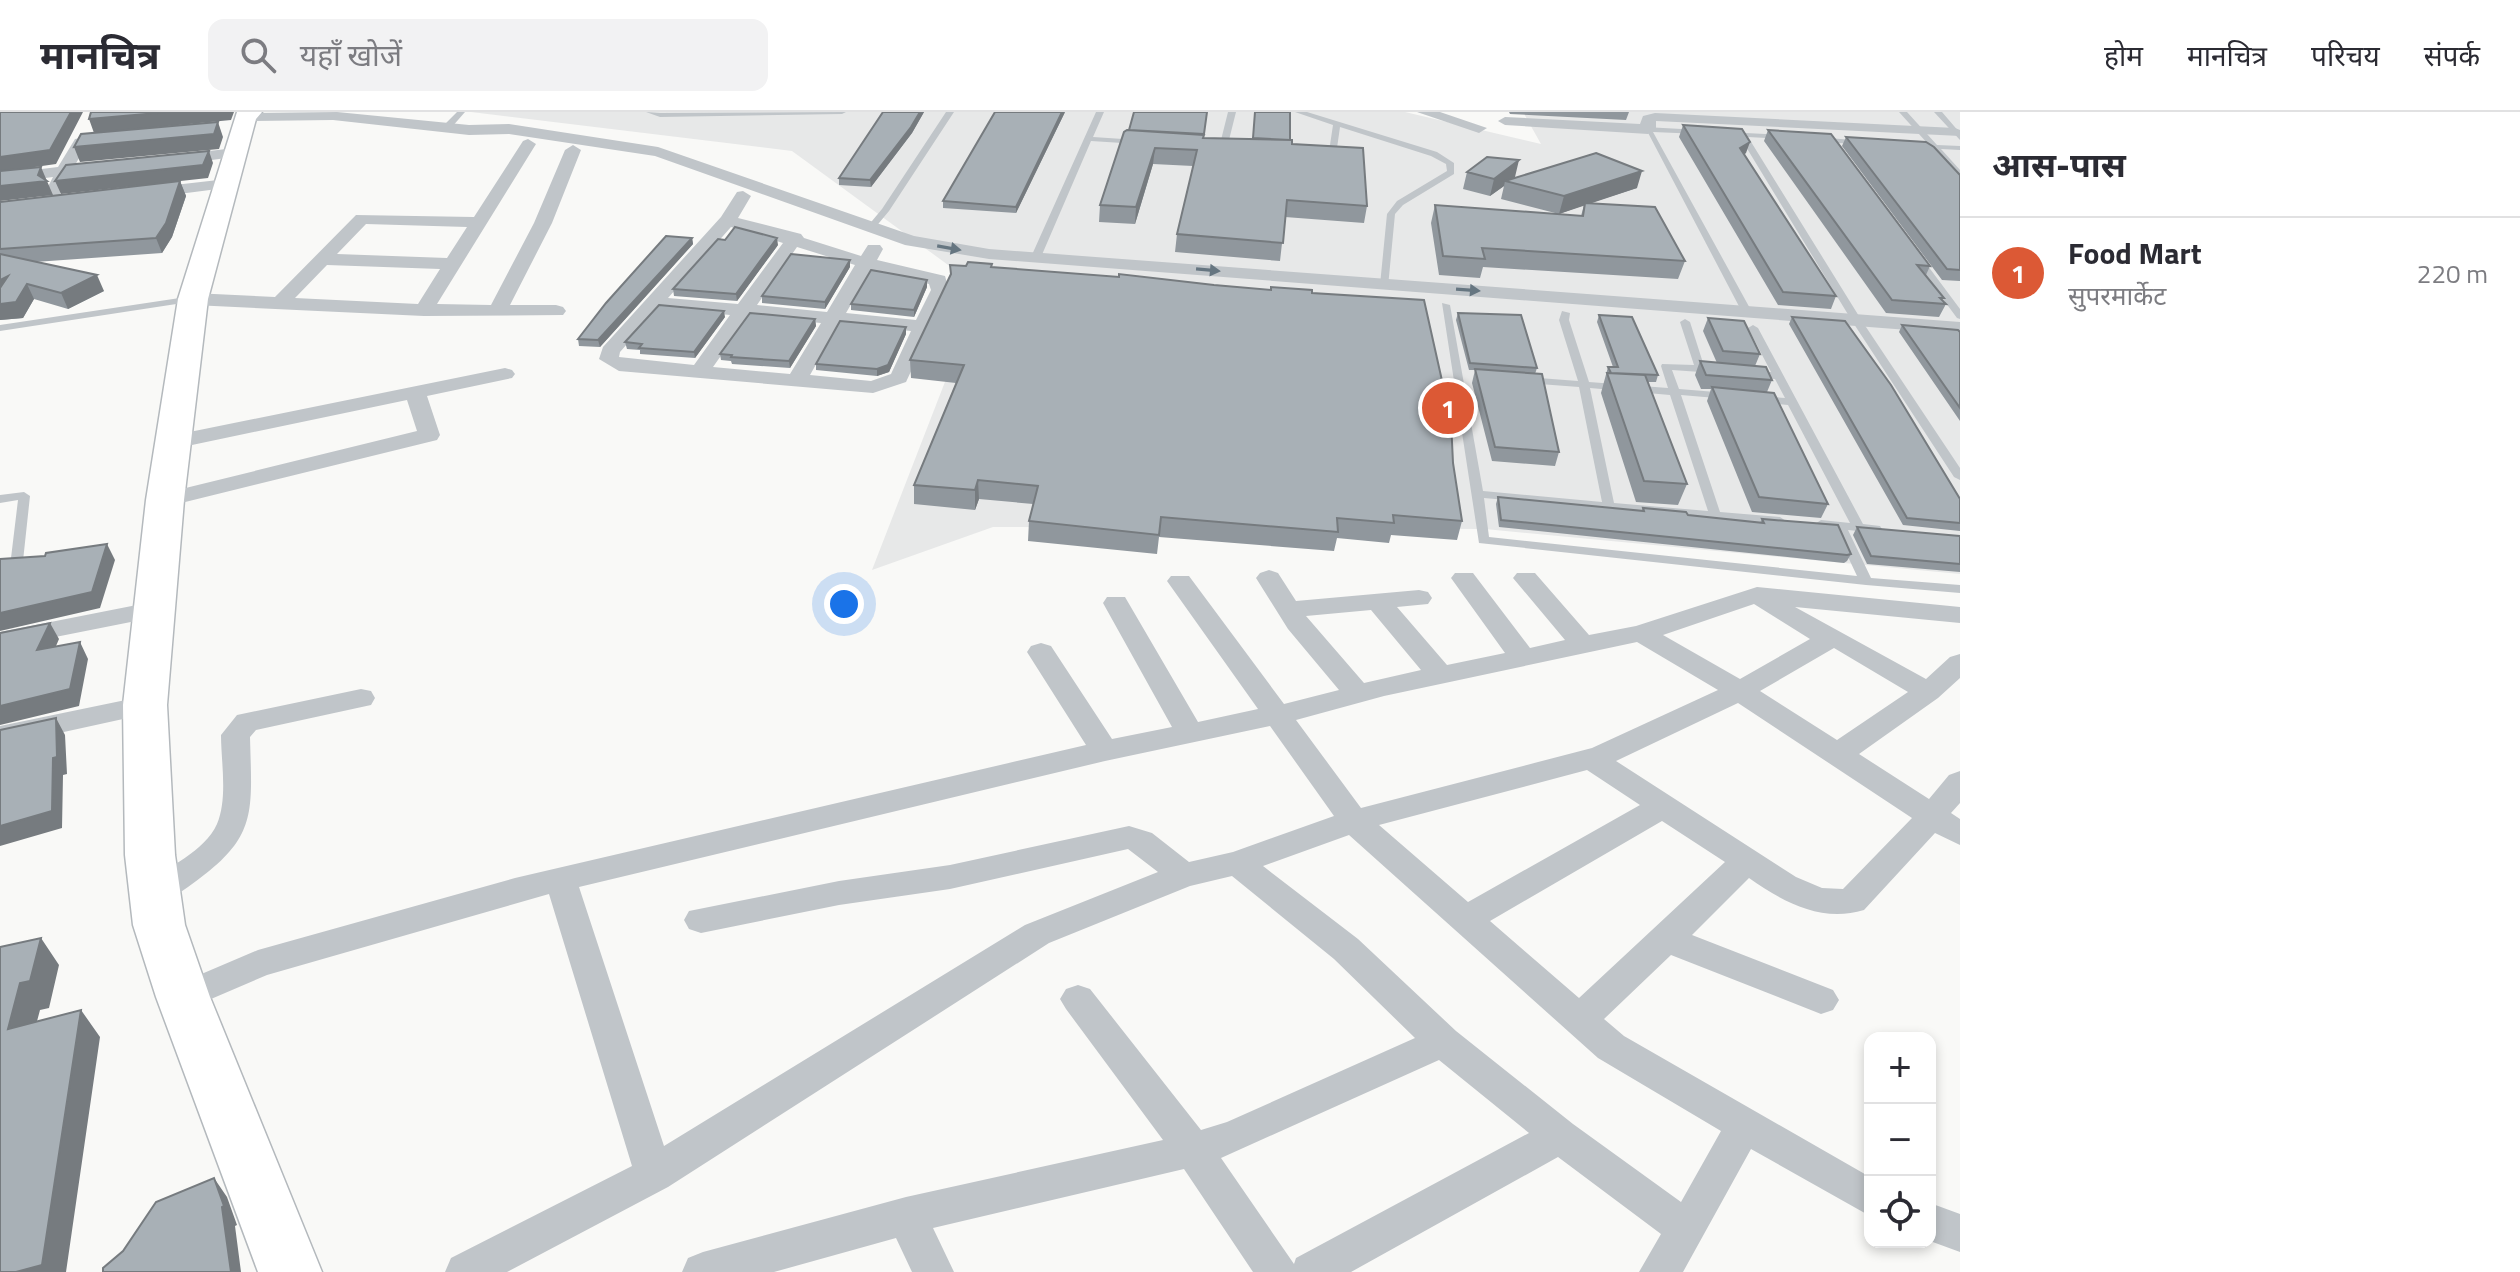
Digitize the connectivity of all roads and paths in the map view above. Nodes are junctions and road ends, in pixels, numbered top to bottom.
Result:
1 (461, 112) edge
2 (650, 112) edge
3 (842, 112) edge
4 (950, 112) edge
5 (1100, 112) edge
6 (1232, 112) edge
7 (1299, 112) edge
8 (1424, 112) edge
9 (1903, 112) edge
10 (1938, 112) edge
11 (767, 113) edge
12 (1771, 117) edge
13 (1729, 119) junction
14 (1505, 121) dead end
15 (1337, 123) junction
16 (1819, 125) junction
17 (448, 126) junction
18 (1479, 128) dead end
19 (1648, 129) junction
20 (469, 130) junction
21 (1920, 131) junction
22 (238, 134) edge
23 (1743, 135) junction
24 (124, 138) edge
25 (1959, 138) edge
26 (1090, 139) junction
27 (1149, 143) edge
28 (1869, 143) edge
29 (528, 144) junction
30 (1835, 146) junction
31 (1908, 146) edge
32 (1208, 147) edge
33 (1934, 147) junction
34 (1223, 148) junction
35 (1237, 148) edge
36 (573, 150) junction
37 (1309, 152) edge
38 (157, 161) edge
39 (110, 166) edge
40 (64, 171) junction
41 (1960, 175) edge
42 (0, 179) edge
43 (137, 194) edge
44 (743, 196) junction
45 (46, 204) edge
46 (728, 220) junction
47 (481, 222) junction
48 (795, 238) junction
49 (871, 245) junction
50 (1914, 253) edge
51 (1036, 257) junction
52 (322, 259) junction
53 (451, 264) junction
54 (1385, 285) junction
55 (193, 299) junction
56 (654, 302) junction
57 (279, 304) junction
58 (1445, 305) junction
59 (743, 309) junction
60 (424, 310) junction
61 (498, 310) junction
62 (556, 311) dead end
63 (1565, 313) junction
64 (1960, 316) edge
65 (832, 318) junction
66 (1750, 320) junction
67 (1685, 322) junction
68 (923, 326) junction
69 (0, 328) edge
70 (1862, 328) junction
71 (1960, 328) edge
72 (1960, 341) edge
73 (1700, 369) junction
74 (700, 371) junction
75 (505, 374) dead end
76 (1458, 375) junction
77 (1473, 376) edge
78 (1779, 376) junction
79 (797, 379) junction
80 (1521, 379) edge
81 (1584, 384) junction
82 (1673, 391) junction
83 (415, 392) junction
84 (1792, 402) junction
85 (173, 442) junction
86 (1960, 477) edge
87 (1478, 494) junction
88 (0, 499) edge
89 (165, 500) junction
90 (1609, 505) junction
91 (1715, 515) junction
92 (1793, 522) edge
93 (1809, 523) edge
94 (1840, 526) junction
95 (1859, 528) junction
96 (1887, 530) edge
97 (0, 564) edge
98 (1269, 578) dead end
99 (1464, 578) dead end
100 (1526, 578) dead end
101 (1180, 581) dead end
102 (1866, 581) junction
103 (1960, 589) edge
104 (1757, 595) junction
105 (1419, 598) dead end
106 (1378, 601) junction
107 (1116, 603) dead end
108 (152, 610) junction
109 (1289, 610) junction
110 (1960, 615) edge
111 (1641, 633) junction
112 (1830, 639) junction
113 (0, 640) edge
114 (1583, 645) junction
115 (1041, 652) dead end
116 (1523, 658) junction
117 (1960, 663) edge
118 (1440, 675) junction
119 (1740, 691) junction
120 (1928, 692) junction
121 (1358, 694) junction
122 (361, 698) dead end
123 (145, 705) junction
124 (1277, 715) junction
125 (1190, 733) junction
126 (0, 736) edge
127 (1105, 751) junction
128 (1837, 755) junction
129 (1592, 759) junction
130 (1960, 782) edge
131 (1663, 806) junction
132 (1931, 817) junction
133 (1354, 821) junction
134 (1960, 834) edge
135 (1747, 861) junction
136 (1237, 863) junction
137 (1184, 875) junction
138 (561, 880) junction
139 (155, 893) junction
140 (701, 920) dead end
141 (1465, 920) junction
142 (1666, 939) junction
143 (183, 997) junction
144 (1078, 999) dead end
145 (1821, 1000) dead end
146 (1579, 1019) junction
147 (1443, 1042) junction
148 (1745, 1124) junction
149 (1560, 1136) junction
150 (1193, 1150) junction
151 (654, 1174) junction
152 (1864, 1194) edge
153 (906, 1216) junction
154 (1936, 1224) edge
155 (1687, 1230) junction
156 (1960, 1233) edge
157 (290, 1272) edge
158 (466, 1272) edge
159 (703, 1272) edge
160 (933, 1272) edge
161 (1277, 1272) edge
162 (1311, 1272) edge
163 (1660, 1272) edge

1 - 17 lane
2 - 11 lane
3 - 11 lane
4 - 49 lane
5 - 26 lane
6 - 34 lane
7 - 15 lane
8 - 18 street
9 - 21 lane
10 - 25 lane
12 - 13 street
12 - 16 street
13 - 19 street
13 - 23 street
14 - 19 street
15 - 37 lane
15 - 54 lane
16 - 21 street
16 - 30 street
17 - 20 street
17 - 22 street
19 - 23 lane
19 - 66 lane
20 - 29 street
20 - 49 street
21 - 25 street
21 - 33 lane
22 - 38 street
22 - 43 street
22 - 55 main road
23 - 30 lane
23 - 70 lane
24 - 40 street
25 - 33 lane
26 - 27 lane
26 - 51 lane
28 - 30 lane
29 - 36 street
29 - 47 street
31 - 33 lane
32 - 34 lane
33 - 41 lane
34 - 35 lane
36 - 44 street
36 - 61 street
39 - 40 street
40 - 42 street
40 - 45 street
44 - 46 street
44 - 49 street
46 - 48 street
46 - 56 street
47 - 52 street
47 - 53 street
48 - 49 street
48 - 59 street
49 -> 51 street
49 - 58 street
49 - 65 street
49 - 68 street
50 - 64 lane
51 -> 54 street
52 - 53 street
52 - 57 street
53 - 60 street
54 -> 66 street
55 - 57 street
55 - 69 lane
55 - 85 main road
56 - 59 street
56 - 74 street
57 - 60 street
58 - 63 street
58 - 76 lane
59 - 65 street
59 - 74 street
60 - 61 street
61 - 62 street
63 - 67 street
63 - 81 lane
65 - 68 street
65 - 79 street
66 - 67 street
66 - 70 street
66 - 78 lane
67 - 73 lane
68 - 79 street
70 - 71 street
70 - 72 street
70 - 86 lane
73 - 78 lane
73 - 82 lane
74 - 79 street
75 - 83 street
76 - 77 lane
76 - 87 lane
78 - 84 lane
80 - 81 lane
81 - 82 lane
81 - 90 lane
82 - 84 lane
82 - 91 lane
83 - 85 street
83 - 89 street
84 - 95 lane
85 - 89 main road
87 - 90 lane
87 - 102 lane
88 - 97 lane
89 - 108 main road
90 - 91 lane
91 - 92 lane
93 - 94 lane
94 - 95 lane
94 - 102 lane
95 - 96 lane
98 - 109 street
99 - 116 street
100 - 114 street
101 - 124 street
102 - 103 lane
104 - 110 street
104 - 111 street
104 - 112 street
105 - 106 street
106 - 109 street
106 - 118 street
107 - 125 street
108 - 113 street
108 - 123 main road
109 - 121 street
111 - 114 street
111 - 119 street
112 - 119 street
112 - 120 street
114 - 116 street
115 - 127 street
116 - 118 street
117 - 120 street
118 - 121 street
119 - 128 street
119 - 129 street
120 - 128 street
121 - 124 street
122 - 139 street
123 - 126 street
123 - 139 main road
124 - 125 street
124 - 133 street
125 - 127 street
127 - 138 street
128 - 132 street
129 - 131 street
129 - 133 street
130 - 132 street
131 - 135 street
131 - 141 street
132 - 134 street
132 - 135 street
133 - 136 street
133 - 141 street
135 - 142 street
136 - 137 street
136 - 147 street
137 - 140 street
137 - 151 street
138 - 143 street
138 - 151 street
139 - 143 main road
141 - 146 street
142 - 145 street
142 - 146 street
143 - 157 main road
144 - 150 street
146 - 148 street
147 - 149 street
147 - 150 street
148 - 152 street
148 - 155 street
149 - 155 street
149 - 162 street
150 - 153 street
150 - 161 street
151 - 158 street
153 - 159 street
153 - 160 street
154 - 156 street
155 - 163 street

